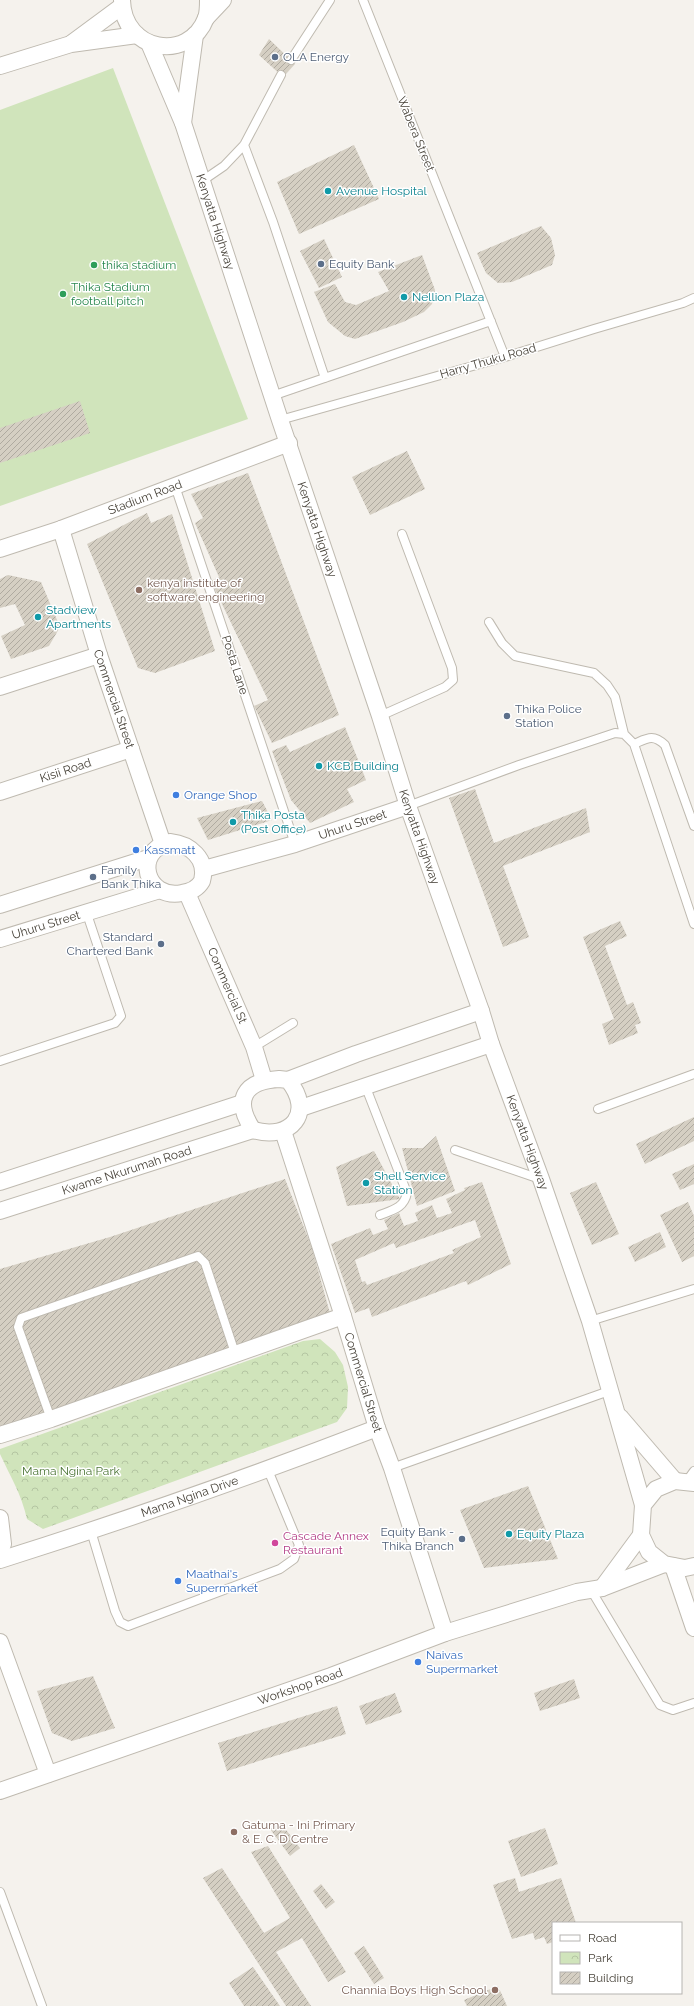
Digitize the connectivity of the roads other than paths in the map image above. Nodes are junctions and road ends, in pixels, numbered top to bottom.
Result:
1 (208, 0) edge
2 (223, 0) edge
3 (330, 0) edge
4 (363, 0) edge
5 (122, 3) edge
6 (206, 18) junction
7 (195, 35) junction
8 (143, 39) junction
9 (71, 44) junction
10 (291, 60) dead end
11 (0, 66) edge
12 (281, 75) dead end
13 (183, 123) junction
14 (244, 144) junction
15 (202, 181) junction
16 (694, 298) edge
17 (491, 321) junction
18 (505, 358) junction
19 (325, 378) junction
20 (272, 396) junction
21 (280, 420) junction
22 (289, 443) junction
23 (175, 486) junction
24 (61, 529) junction
25 (402, 534) dead end
26 (0, 549) edge
27 (489, 622) dead end
28 (99, 655) junction
29 (0, 687) edge
30 (380, 716) junction
31 (624, 734) junction
32 (634, 744) junction
33 (131, 749) junction
34 (0, 792) edge
35 (408, 806) junction
36 (694, 826) edge
37 (163, 844) junction
38 (295, 844) junction
39 (148, 858) junction
40 (204, 869) junction
41 (160, 890) junction
42 (187, 892) junction
43 (0, 906) edge
44 (86, 911) junction
45 (694, 924) edge
46 (0, 939) edge
47 (481, 1011) junction
48 (293, 1023) dead end
49 (491, 1044) junction
50 (254, 1047) junction
51 (0, 1061) edge
52 (694, 1074) edge
53 (264, 1080) junction
54 (288, 1080) junction
55 (365, 1085) junction
56 (242, 1103) junction
57 (301, 1108) junction
58 (598, 1109) dead end
59 (253, 1130) junction
60 (283, 1131) junction
61 (455, 1150) dead end
62 (541, 1179) junction
63 (0, 1182) edge
64 (0, 1211) edge
65 (380, 1215) dead end
66 (694, 1289) edge
67 (343, 1316) junction
68 (590, 1322) junction
69 (235, 1353) junction
70 (609, 1392) junction
71 (616, 1413) junction
72 (51, 1419) junction
73 (377, 1428) junction
74 (0, 1435) edge
75 (392, 1468) junction
76 (268, 1470) junction
77 (687, 1479) edge
78 (643, 1505) junction
79 (0, 1518) edge
80 (91, 1531) junction
81 (641, 1535) junction
82 (0, 1552) edge
83 (0, 1560) edge
84 (668, 1565) junction
85 (694, 1566) edge
86 (597, 1589) junction
87 (694, 1628) edge
88 (445, 1633) junction
89 (0, 1642) edge
90 (694, 1703) edge
91 (48, 1774) junction
92 (0, 1791) edge
93 (0, 1892) edge
94 (42, 2006) edge

1 - 6 street
2 - 6 street
3 - 10 lane
4 - 17 lane, Wabera Street
5 - 8 street, Kenyatta Highway
5 - 9 street
6 - 7 street
7 - 8 street
7 - 13 street, Kenyatta Highway
8 - 9 street
8 - 13 street, Kenyatta Highway
9 - 11 street
12 - 14 lane
13 - 15 street, Kenyatta Highway
14 - 15 lane
14 - 19 lane
15 - 20 street, Kenyatta Highway
16 - 18 lane, Harry Thuku Road
17 - 18 lane, Wabera Street
17 - 19 lane
18 - 21 lane, Harry Thuku Road
19 - 20 lane
20 - 21 street, Kenyatta Highway
21 - 22 street, Kenyatta Highway
22 - 23 street, Stadium Road
22 - 30 street, Kenyatta Highway
23 - 24 street, Stadium Road
23 - 38 lane, Posta Lane
24 - 26 street, Stadium Road
24 - 28 street, Commercial Street
25 - 30 lane
27 - 31 lane
28 - 29 street
28 - 33 street, Commercial Street
30 - 35 street, Kenyatta Highway
31 - 32 lane
31 - 35 lane
32 - 36 lane
32 - 45 lane
33 - 34 street, Kisii Road
33 - 37 street, Commercial Street
35 - 38 street, Uhuru Street
35 - 47 street, Kenyatta Highway
37 - 39 street
37 - 40 street
38 - 40 street, Uhuru Street
39 - 41 street
39 - 43 street
40 - 42 street
41 - 42 street
41 - 44 street, Uhuru Street
42 - 50 street, Commercial St
44 - 46 street, Uhuru Street
44 - 51 lane
47 - 49 street, Kenyatta Highway
47 - 54 street
48 - 50 lane
49 - 55 street
49 - 62 street, Kenyatta Highway
50 - 53 street, Commercial St
52 - 58 lane
53 - 54 street
53 - 56 street
54 - 57 street
55 - 57 street
55 - 65 lane
56 - 59 street
56 - 63 street
57 - 60 street
59 - 60 street
59 - 64 street, Kwame Nkurumah Road
60 - 67 street, Commercial Street
61 - 62 lane
62 - 68 street, Kenyatta Highway
66 - 68 lane
67 - 69 street
67 - 73 street, Commercial Street
68 - 70 street, Kenyatta Highway
69 - 72 street
69 - 72 lane
70 - 71 street, Kenyatta Highway
70 - 75 lane
71 - 77 street, Kenyatta Highway
71 - 78 street, Kenyatta Highway
72 - 74 street
73 - 75 street, Commercial Street
73 - 76 street, Mama Ngina Drive
75 - 88 street, Commercial Street
76 - 80 street, Mama Ngina Drive
76 - 80 lane
77 - 78 street
78 - 81 street
79 - 82 street
80 - 83 street, Mama Ngina Drive
81 - 84 street
81 - 86 street
84 - 85 street
84 - 86 street, Workshop Road
84 - 87 street
86 - 88 street, Workshop Road
86 - 90 lane
88 - 91 street, Workshop Road
89 - 91 street
91 - 92 street, Workshop Road
93 - 94 lane

